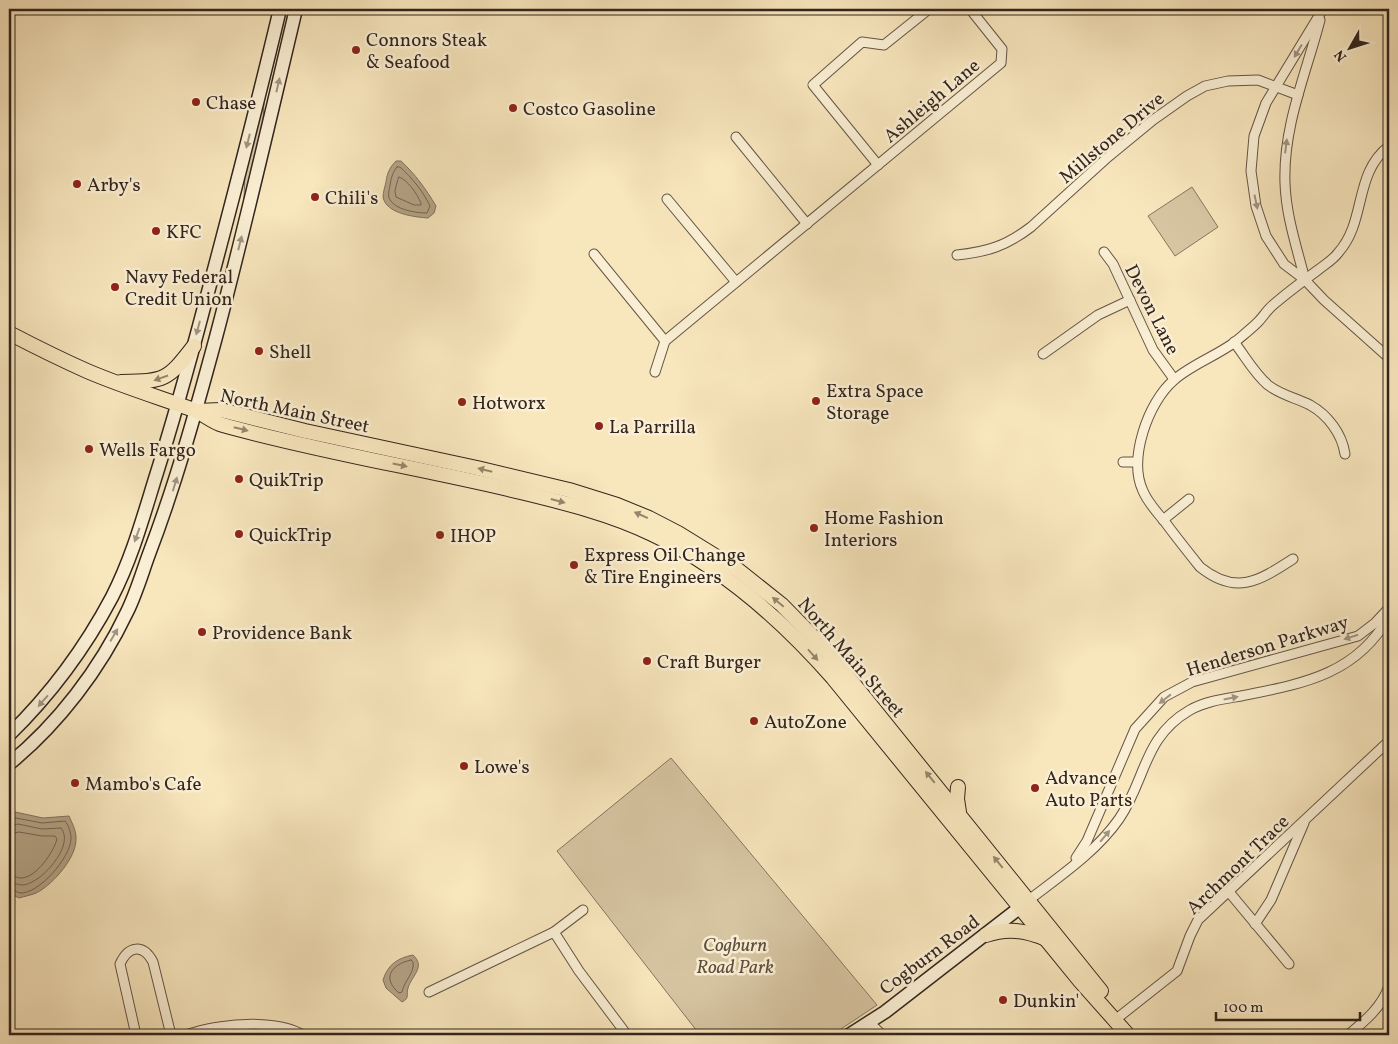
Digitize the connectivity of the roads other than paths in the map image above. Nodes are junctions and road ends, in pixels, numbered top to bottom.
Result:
1 (280, 9) edge
2 (296, 9) edge
3 (929, 9) edge
4 (970, 9) edge
5 (1323, 9) edge
6 (1276, 87) junction
7 (1298, 95) junction
8 (736, 137) dead end
9 (1389, 146) edge
10 (878, 165) junction
11 (667, 199) dead end
12 (807, 224) junction
13 (1104, 252) dead end
14 (594, 254) dead end
15 (957, 255) dead end
16 (1304, 280) junction
17 (736, 282) junction
18 (1130, 300) junction
19 (9, 333) edge
20 (665, 341) junction
21 (1234, 342) junction
22 (194, 346) junction
23 (1043, 354) dead end
24 (1389, 358) edge
25 (655, 372) dead end
26 (1174, 379) junction
27 (115, 382) junction
28 (178, 405) junction
29 (196, 411) junction
30 (1345, 454) dead end
31 (1123, 462) dead end
32 (1137, 462) junction
33 (1190, 499) dead end
34 (1163, 520) junction
35 (1293, 559) dead end
36 (1389, 608) edge
37 (1389, 616) edge
38 (9, 735) edge
39 (1389, 741) edge
40 (9, 764) edge
41 (958, 787) dead end
42 (960, 815) junction
43 (1305, 820) junction
44 (1069, 868) junction
45 (1229, 892) junction
46 (1024, 904) junction
47 (583, 910) dead end
48 (1255, 924) junction
49 (554, 932) junction
50 (986, 935) junction
51 (1046, 939) junction
52 (1289, 964) dead end
53 (1389, 986) edge
54 (429, 992) dead end
55 (1120, 1016) junction
56 (869, 1022) junction
57 (136, 1035) edge
58 (171, 1035) edge
59 (185, 1035) edge
60 (303, 1035) edge
61 (627, 1035) edge
62 (849, 1035) edge
63 (882, 1035) edge
64 (1128, 1035) edge
65 (1136, 1035) edge
66 (1348, 1035) edge

1 -> 22 street
29 -> 2 street
3 - 10 street, Ashleigh Lane
4 - 10 street, Ashleigh Lane
5 -> 6 street
5 - 7 street
6 - 7 street, Millstone Drive
6 - 15 street, Millstone Drive
6 -> 16 street
16 -> 7 street
8 - 12 street
9 - 16 street
10 - 12 street, Ashleigh Lane
11 - 17 street
12 - 17 street, Ashleigh Lane
13 - 18 street, Devon Lane
14 - 20 street
16 - 21 street
16 - 24 street
17 - 20 street, Ashleigh Lane
18 - 23 street
18 - 26 street, Devon Lane
19 - 27 main road
20 - 25 street
21 - 26 street
21 - 30 street
22 -> 27 main road
22 - 28 street
26 - 32 street
27 - 28 main road
28 - 29 main road
28 -> 38 street
40 -> 29 street
42 -> 29 main road, North Main Street
29 -> 46 main road, North Main Street
31 - 32 street
32 - 34 street
33 - 34 street
34 - 35 street
36 -> 44 street, Henderson Parkway
44 -> 37 street, Henderson Parkway
39 - 43 street, Archmont Trace
41 - 42 main road
46 -> 42 main road, North Main Street
43 - 45 street, Archmont Trace
43 - 48 street
44 - 46 street, Henderson Parkway
45 - 48 street
45 - 55 street, Archmont Trace
46 - 50 street, Cogburn Road
46 - 51 main road, North Main Street
46 - 55 main road, North Main Street
47 - 49 street
48 - 52 street
49 - 54 street
49 - 61 street
50 - 51 main road
50 - 56 street, Cogburn Road
51 - 64 main road, North Main Street
53 - 66 street
55 - 65 main road, North Main Street
56 - 62 street, Cogburn Road
56 - 63 street
57 - 58 street
59 - 60 street

